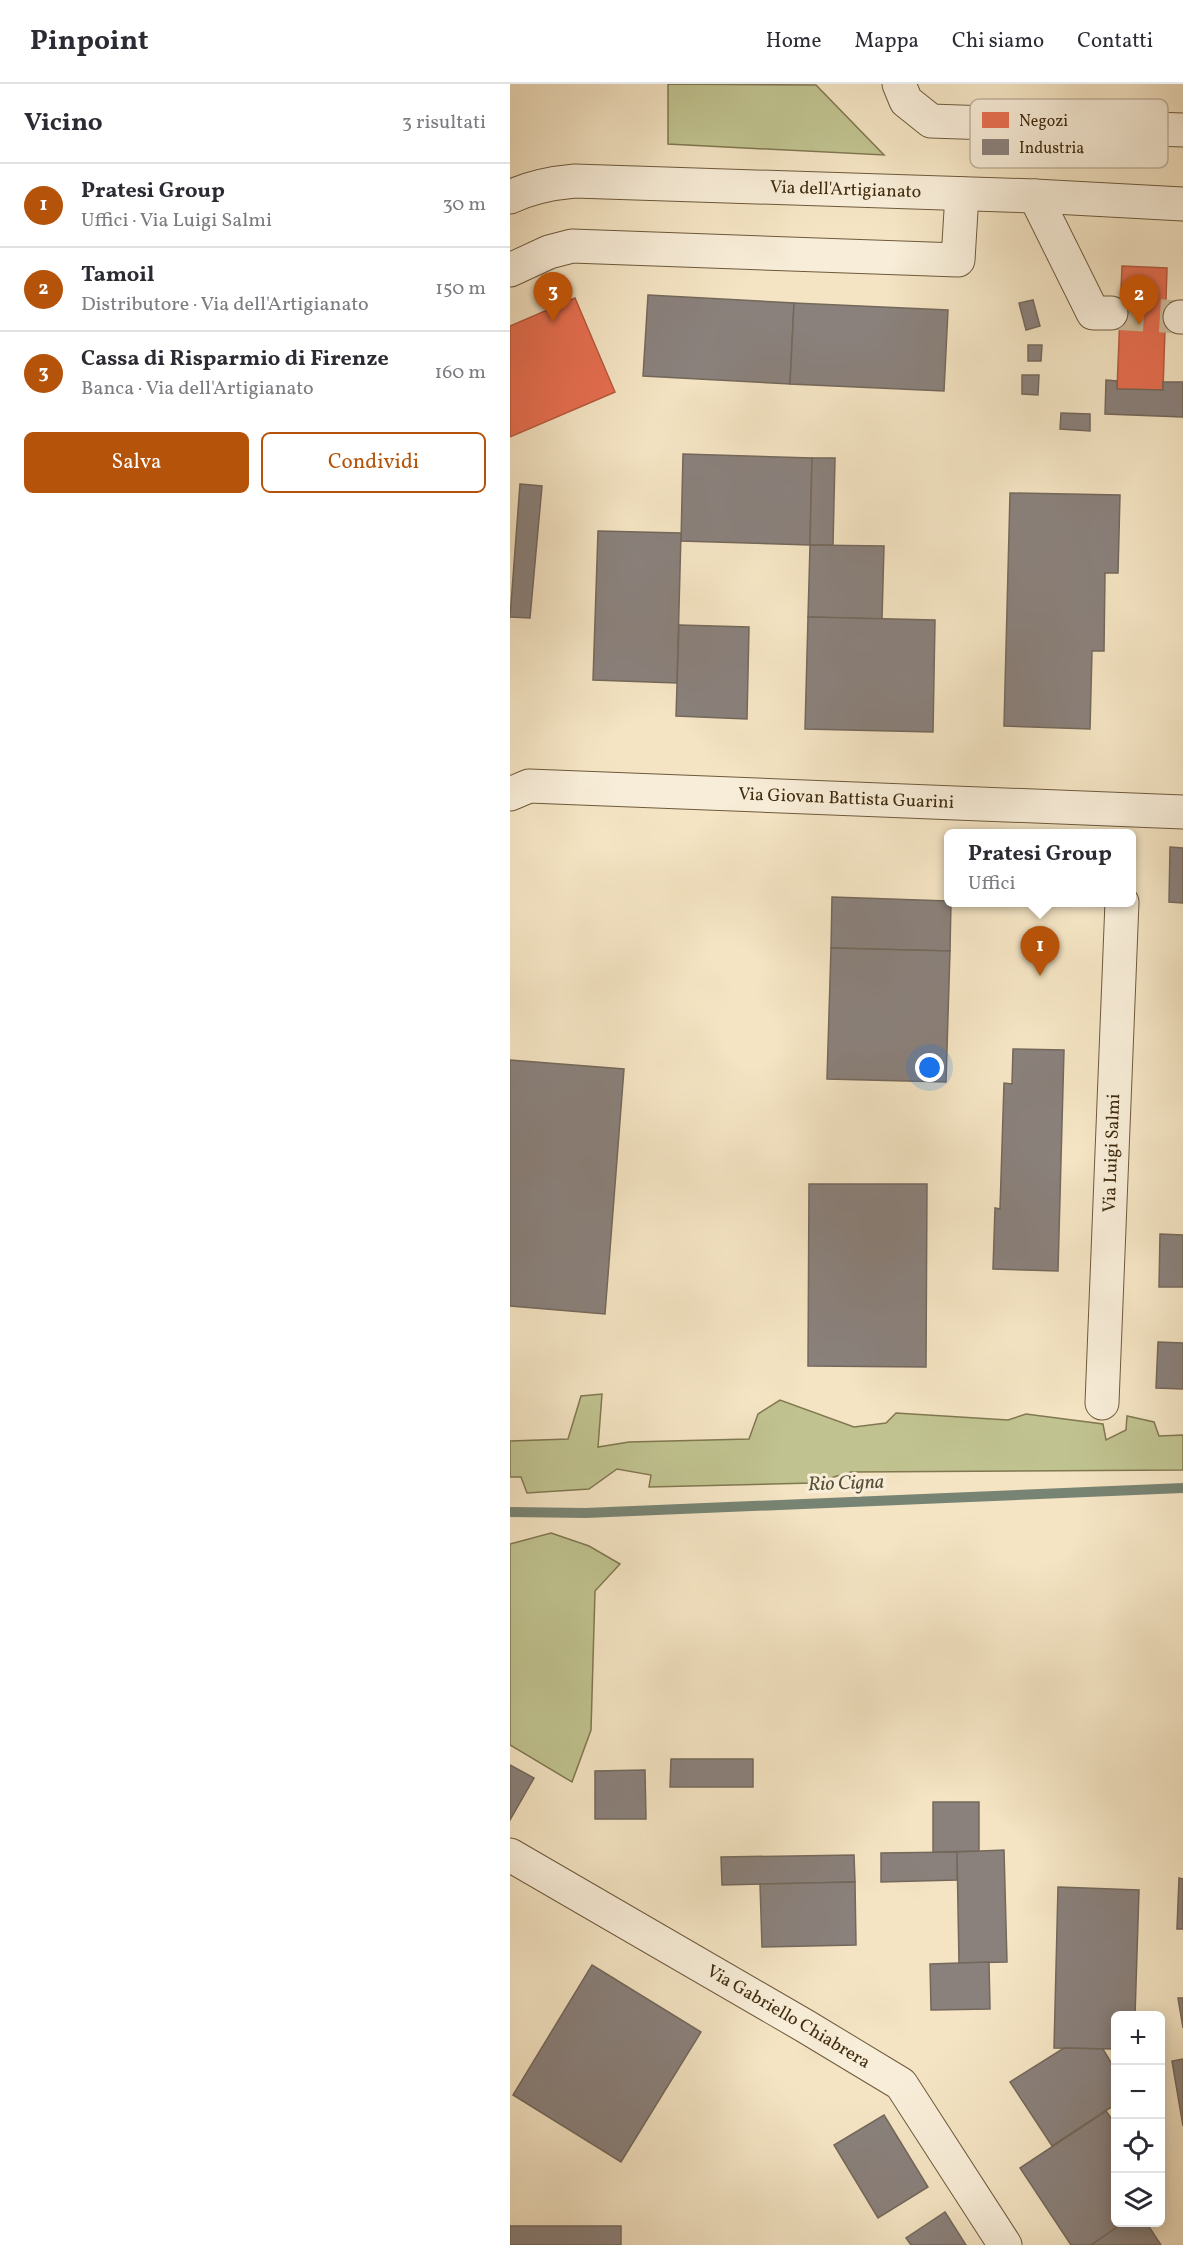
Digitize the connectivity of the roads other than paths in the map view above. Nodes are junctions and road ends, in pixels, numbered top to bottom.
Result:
1 (899, 84) edge
2 (970, 122) edge
3 (1168, 129) edge
4 (1183, 130) edge
5 (962, 194) junction
6 (1035, 196) junction
7 (510, 197) edge
8 (1183, 204) edge
9 (510, 270) edge
10 (1111, 313) tunnel mouth
11 (510, 794) edge
12 (1183, 812) edge
13 (1125, 822) edge
14 (1122, 907) edge
15 (1102, 1404) dead end
16 (510, 1855) edge
17 (1005, 2245) edge

1 - 2 street
3 - 4 street
5 - 6 street, Via dell'Artigianato
5 - 7 street, Via dell'Artigianato
5 - 9 street
6 - 8 street, Via dell'Artigianato
6 - 10 street
11 - 13 street, Via Giovan Battista Guarini
12 - 13 street, Via Giovan Battista Guarini
14 - 15 street, Via Luigi Salmi
16 - 17 street, Via Gabriello Chiabrera

